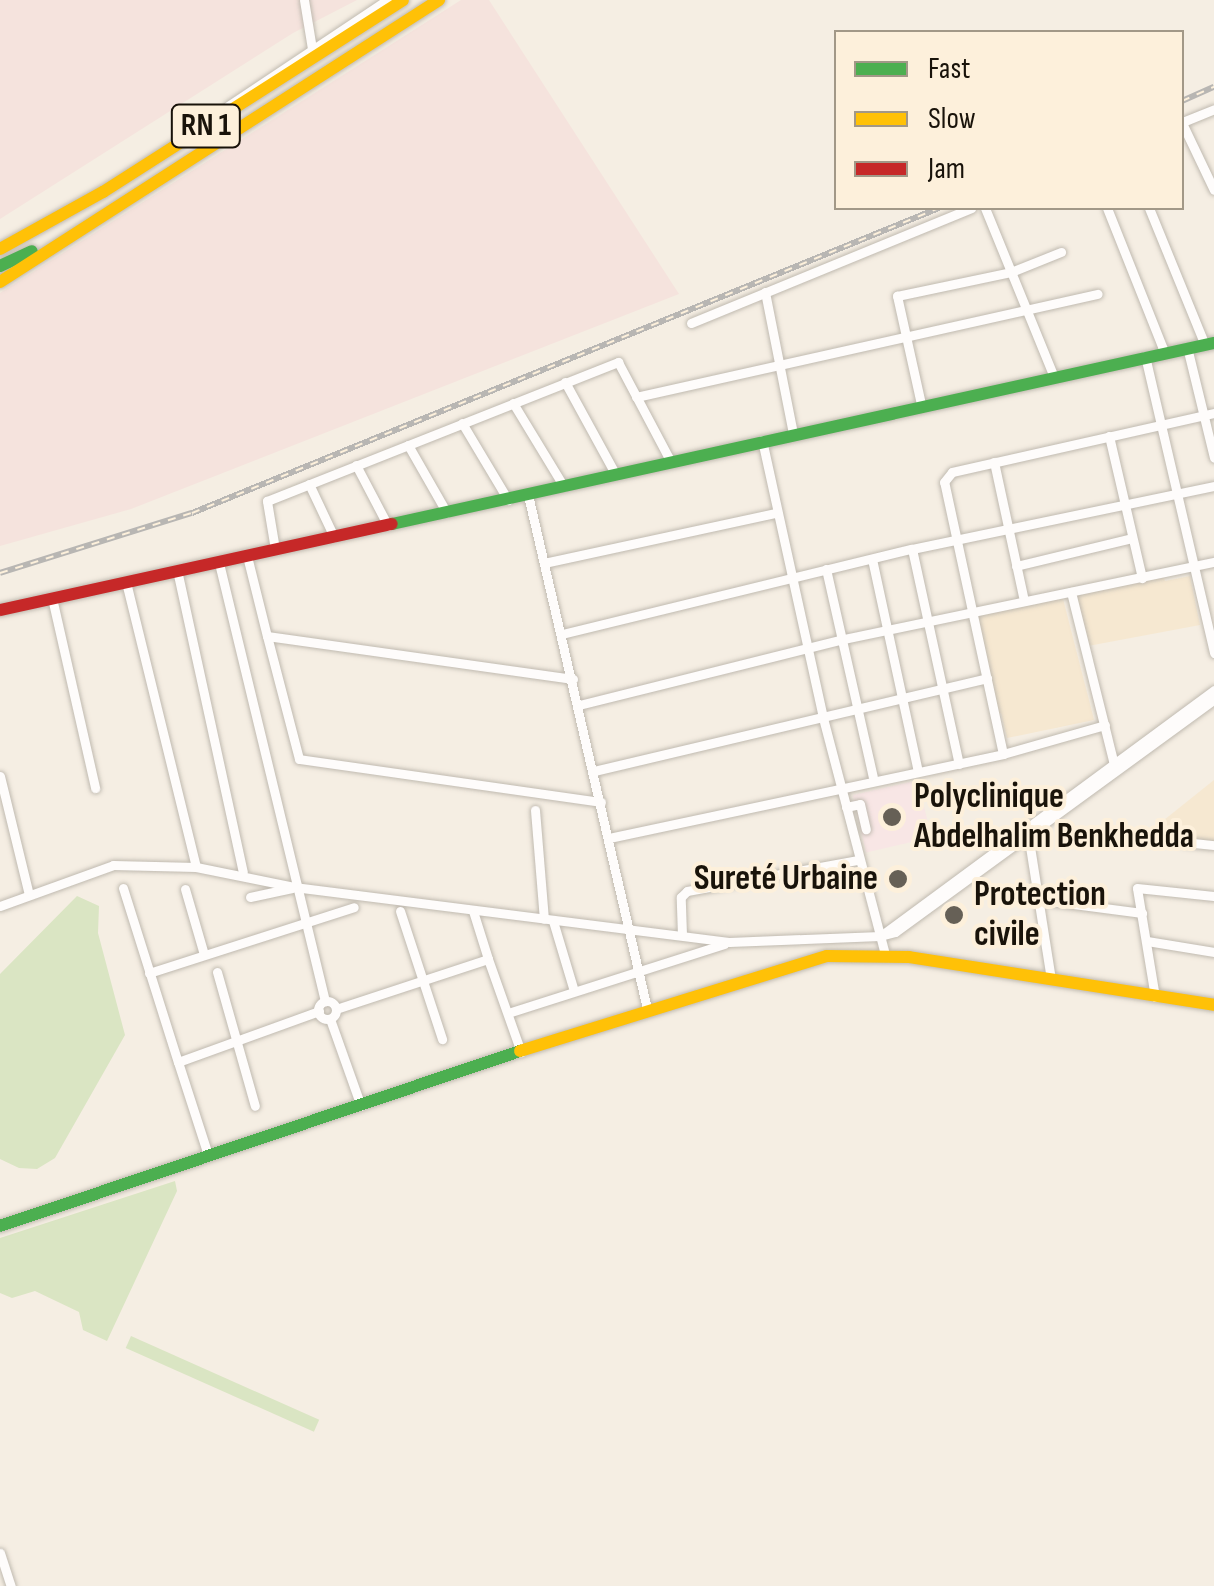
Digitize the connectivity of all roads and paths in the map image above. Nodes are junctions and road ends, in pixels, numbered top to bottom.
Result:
1 (304, 0) edge
2 (387, 0) edge
3 (404, 0) edge
4 (439, 0) edge
5 (312, 48) junction
6 (1214, 109) edge
7 (216, 120) junction
8 (1184, 122) edge
9 (1214, 190) edge
10 (965, 210) edge
11 (986, 210) edge
12 (1108, 210) edge
13 (1150, 210) edge
14 (72, 232) junction
15 (2, 248) edge
16 (1061, 252) dead end
17 (0, 266) edge
18 (1012, 272) junction
19 (0, 282) edge
20 (766, 292) junction
21 (1098, 294) dead end
22 (1026, 310) junction
23 (691, 323) dead end
24 (904, 336) junction
25 (1210, 344) edge
26 (1187, 347) junction
27 (1164, 352) junction
28 (1145, 356) junction
29 (780, 364) junction
30 (1053, 375) junction
31 (566, 382) junction
32 (636, 396) junction
33 (513, 403) junction
34 (921, 404) junction
35 (1209, 414) edge
36 (462, 423) junction
37 (1162, 425) junction
38 (793, 433) junction
39 (1109, 436) junction
40 (762, 440) junction
41 (408, 445) junction
42 (1214, 458) edge
43 (671, 462) junction
44 (994, 462) junction
45 (356, 465) junction
46 (616, 475) junction
47 (308, 484) junction
48 (1214, 486) edge
49 (564, 487) junction
50 (1180, 493) junction
51 (528, 496) junction
52 (508, 500) junction
53 (1126, 504) junction
54 (448, 513) junction
55 (775, 513) junction
56 (388, 526) junction
57 (1008, 530) junction
58 (334, 537) junction
59 (1132, 538) junction
60 (954, 540) junction
61 (274, 549) junction
62 (912, 549) junction
63 (247, 556) junction
64 (872, 559) junction
65 (219, 562) junction
66 (1214, 562) edge
67 (544, 563) junction
68 (1016, 566) junction
69 (1196, 566) junction
70 (826, 569) junction
71 (176, 570) junction
72 (794, 578) junction
73 (1142, 578) junction
74 (126, 582) junction
75 (1071, 592) junction
76 (52, 598) junction
77 (1024, 601) junction
78 (0, 610) edge
79 (971, 611) junction
80 (1210, 612) edge
81 (927, 620) junction
82 (884, 630) junction
83 (562, 634) junction
84 (267, 636) junction
85 (844, 639) junction
86 (809, 647) junction
87 (1214, 653) edge
88 (987, 678) junction
89 (573, 679) junction
90 (940, 688) junction
91 (1214, 690) edge
92 (901, 697) junction
93 (1214, 699) edge
94 (579, 704) junction
95 (856, 708) junction
96 (822, 718) junction
97 (1105, 726) junction
98 (1003, 754) junction
99 (959, 764) junction
100 (1114, 766) junction
101 (594, 771) junction
102 (918, 771) junction
103 (0, 776) edge
104 (873, 777) junction
105 (840, 786) junction
106 (96, 788) dead end
107 (601, 802) junction
108 (846, 807) junction
109 (535, 810) dead end
110 (866, 829) dead end
111 (1028, 834) junction
112 (609, 838) junction
113 (1184, 842) dead end
114 (1214, 846) edge
115 (858, 860) junction
116 (196, 867) junction
117 (243, 872) junction
118 (294, 887) junction
119 (123, 888) dead end
120 (186, 889) dead end
121 (29, 895) junction
122 (1214, 896) edge
123 (250, 897) dead end
124 (1042, 900) junction
125 (0, 906) edge
126 (354, 908) dead end
127 (473, 911) junction
128 (400, 912) dead end
129 (1142, 913) junction
130 (303, 920) junction
131 (549, 920) junction
132 (626, 929) junction
133 (682, 935) junction
134 (880, 936) junction
135 (729, 942) junction
136 (1148, 942) junction
137 (203, 951) junction
138 (1214, 952) edge
139 (885, 954) junction
140 (488, 959) junction
141 (638, 970) junction
142 (217, 972) dead end
143 (148, 973) junction
144 (1051, 979) junction
145 (423, 980) junction
146 (574, 991) junction
147 (1154, 997) junction
148 (1214, 1005) edge
149 (322, 1006) junction
150 (647, 1009) junction
151 (333, 1014) junction
152 (508, 1014) junction
153 (442, 1039) dead end
154 (238, 1040) junction
155 (521, 1052) junction
156 (178, 1062) junction
157 (255, 1106) dead end
158 (362, 1106) junction
159 (208, 1156) junction
160 (0, 1226) edge
161 (0, 1553) edge
162 (6, 1581) edge

1 - 5 street
2 - 5 street
3 - 7 main road, RN 1
4 - 14 main road, RN 1
5 - 7 street
6 - 8 street
7 - 15 main road, RN 1
8 - 9 street
10 - 20 street
11 - 18 street
12 - 27 street
13 - 25 street
14 - 17 main road
14 - 19 main road, RN 1
16 - 18 street
18 - 22 street
18 - 24 street
20 - 23 street
20 - 29 street
21 - 22 street
22 - 24 street
22 - 30 street
24 - 29 street
24 - 34 street
25 - 26 main road
26 - 27 main road
26 - 35 street
27 - 28 main road
28 - 30 main road
28 - 37 street
29 - 32 street
29 - 38 street
30 - 34 main road
31 - 32 street
31 - 33 street
31 - 46 street
32 - 43 street
33 - 36 street
33 - 49 street
34 - 38 main road
35 - 37 street
35 - 42 street
36 - 41 street
36 - 52 street
37 - 39 street
37 - 50 street
38 - 40 main road
39 - 44 street
39 - 53 street
40 - 43 main road
40 - 55 street
41 - 45 street
41 - 54 street
43 - 46 main road
44 - 57 street
44 - 60 street
45 - 47 street
45 - 56 street
46 - 49 main road
47 - 58 street
47 - 61 street
48 - 50 street
49 - 51 main road
50 - 53 street
50 - 69 street
51 - 52 main road
51 - 67 street
52 - 54 main road
53 - 57 street
53 - 59 street
54 - 56 main road
55 - 67 street
55 - 72 street
56 - 58 main road
57 - 60 street
57 - 68 street
58 - 61 main road
59 - 68 street
59 - 73 street
60 - 62 street
60 - 79 street
61 - 63 main road
62 - 64 street
62 - 81 street
63 - 65 main road
63 - 84 street
64 - 70 street
64 - 82 street
65 - 71 main road
65 - 118 street
66 - 69 street
67 - 83 street
68 - 77 street
69 - 73 street
69 - 80 street
70 - 72 street
70 - 85 street
71 - 74 main road
71 - 117 street
72 - 83 street
72 - 86 street
73 - 75 street
74 - 76 main road
74 - 116 street
75 - 77 street
75 - 97 street
76 - 78 main road
76 - 106 street
77 - 79 street
79 - 81 street
79 - 88 street
80 - 87 street
81 - 82 street
81 - 90 street
82 - 85 street
82 - 92 street
83 - 89 street
84 - 89 street
84 - 107 street
85 - 86 street
85 - 95 street
86 - 94 street
86 - 96 street
88 - 90 street
88 - 98 street
89 - 94 street
90 - 92 street
90 - 99 street
91 - 100 street
92 - 95 street
92 - 102 street
93 - 100 street
94 - 101 street
95 - 96 street
95 - 104 street
96 - 101 street
96 - 105 street
97 - 98 street
97 - 100 street
98 - 99 street
99 - 102 street
100 - 111 street
100 - 134 street
101 - 107 street
102 - 104 street
103 - 121 street
104 - 105 street
105 - 108 street
105 - 112 street
107 - 112 street
108 - 110 street
108 - 115 street
109 - 131 street
111 - 124 street
111 - 134 street
112 - 132 street
113 - 114 street
115 - 133 street
115 - 134 street
116 - 117 street
116 - 121 street
117 - 118 street
118 - 123 street
118 - 127 street
118 - 130 street
119 - 143 street
120 - 137 street
121 - 125 street
122 - 129 street
124 - 129 street
124 - 144 street
126 - 130 street
127 - 131 street
127 - 140 street
128 - 145 street
129 - 136 street
130 - 137 street
130 - 149 street
131 - 132 street
131 - 146 street
132 - 133 street
132 - 141 street
133 - 135 street
134 - 135 street
134 - 139 street
135 - 141 street
136 - 138 street
136 - 147 street
137 - 143 street
139 - 144 main road
139 - 150 main road
140 - 145 street
140 - 152 street
141 - 146 street
141 - 150 street
142 - 154 street
143 - 156 street
144 - 147 main road
145 - 151 street
145 - 153 street
146 - 152 street
147 - 148 main road
149 - 151 street
149 - 151 street
149 - 154 street
150 - 155 main road
151 - 158 street
152 - 155 street
154 - 156 street
154 - 157 street
155 - 158 main road
156 - 159 street
158 - 159 main road
159 - 160 main road
161 - 162 street

